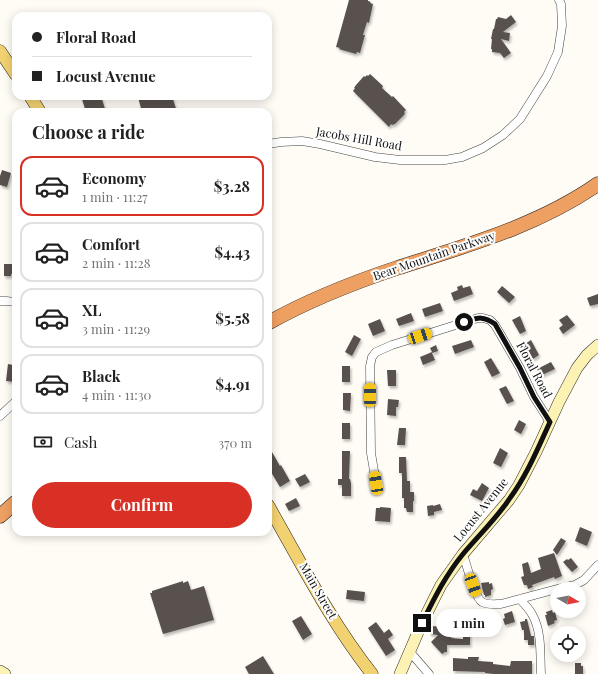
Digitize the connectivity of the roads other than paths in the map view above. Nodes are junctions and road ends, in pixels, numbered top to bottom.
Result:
1 (559, 0) edge
2 (0, 51) edge
3 (12, 69) edge
4 (272, 143) edge
5 (598, 184) edge
6 (598, 195) edge
7 (12, 301) edge
8 (0, 302) edge
9 (272, 317) edge
10 (272, 331) edge
11 (598, 345) edge
12 (12, 405) edge
13 (0, 416) edge
14 (550, 422) junction
15 (376, 483) dead end
16 (12, 506) edge
17 (272, 512) edge
18 (0, 516) edge
19 (12, 516) edge
20 (0, 526) edge
21 (463, 554) junction
22 (598, 565) edge
23 (579, 582) edge
24 (550, 591) edge
25 (520, 598) junction
26 (410, 652) junction
27 (0, 671) edge
28 (5, 674) edge
29 (372, 674) edge
30 (400, 674) edge
31 (430, 674) edge
32 (541, 674) edge

1 - 4 street, Jacobs Hill Road
2 - 3 main road
5 - 9 highway, Bear Mountain Parkway
6 - 10 highway, Bear Mountain Parkway
7 - 8 street
11 - 14 street, Locust Avenue
12 - 13 street
14 - 15 street, Floral Road
14 - 21 street, Locust Avenue
16 - 18 highway
17 - 29 main road, Main Street
19 - 20 highway
21 - 25 street
21 - 26 street, Locust Avenue
22 - 23 street
24 - 25 street
25 - 32 street
26 - 30 street, Locust Avenue
26 - 31 street
27 - 28 street

